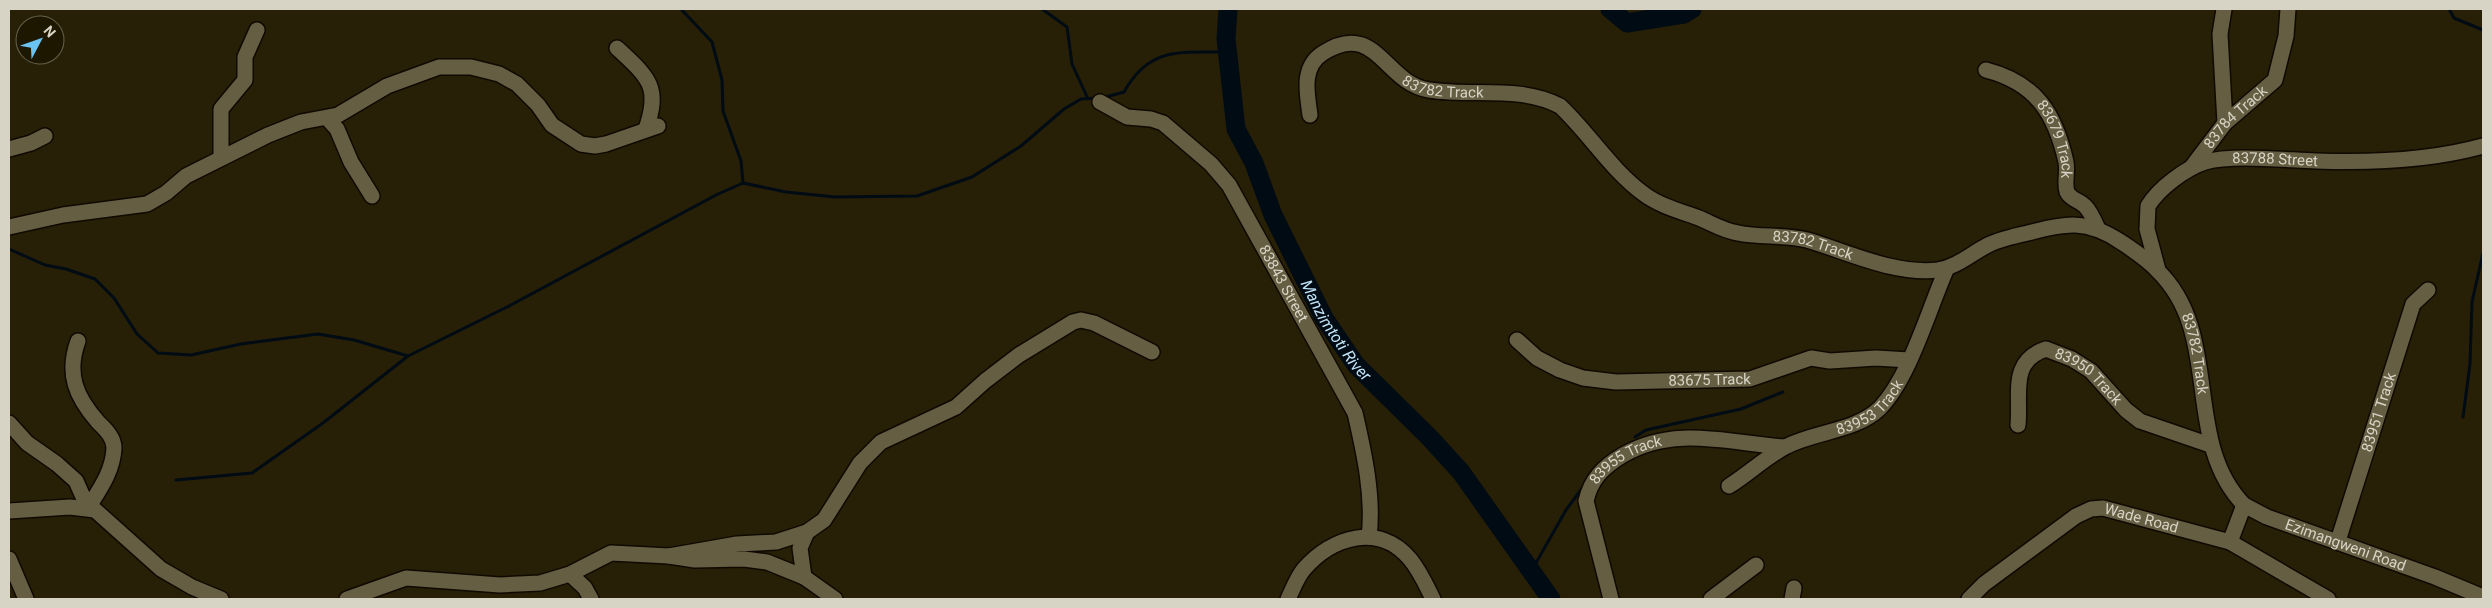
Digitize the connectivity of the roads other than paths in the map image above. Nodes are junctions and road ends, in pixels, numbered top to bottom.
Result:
1 (2224, 9) edge
2 (2288, 9) edge
3 (256, 30) dead end
4 (617, 48) dead end
5 (1986, 70) dead end
6 (1100, 102) dead end
7 (1310, 115) dead end
8 (327, 118) junction
9 (2224, 123) junction
10 (45, 136) dead end
11 (2483, 146) edge
12 (9, 149) edge
13 (221, 158) junction
14 (2191, 168) junction
15 (372, 196) dead end
16 (9, 227) edge
17 (2098, 229) junction
18 (1947, 268) junction
19 (2158, 270) junction
20 (2428, 290) dead end
21 (1517, 340) dead end
22 (78, 341) dead end
23 (1152, 352) dead end
24 (1909, 360) junction
25 (9, 423) edge
26 (2018, 426) dead end
27 (2210, 445) junction
28 (1784, 447) junction
29 (1729, 486) dead end
30 (2244, 505) junction
31 (88, 508) junction
32 (9, 511) edge
33 (807, 532) junction
34 (1369, 537) junction
35 (2338, 541) junction
36 (2230, 542) junction
37 (669, 556) junction
38 (9, 559) edge
39 (1756, 565) dead end
40 (570, 574) junction
41 (804, 577) junction
42 (2483, 597) edge
43 (26, 599) edge
44 (221, 599) edge
45 (347, 599) edge
46 (591, 599) edge
47 (836, 599) edge
48 (1288, 599) edge
49 (1433, 599) edge
50 (1611, 599) edge
51 (1711, 599) edge
52 (1969, 599) edge
53 (2328, 599) edge

1 - 9 street
2 - 9 street, 83784 Track
3 - 13 street
4 - 8 street
5 - 17 street, 83679 Track
6 - 34 street, 83843 Street
7 - 18 street, 83782 Track
8 - 13 street
8 - 15 street
9 - 14 street, 83784 Track
10 - 12 street
11 - 14 street, 83788 Street
13 - 16 street
14 - 19 street, 83788 Street
17 - 18 street, 83782 Track
17 - 19 street, 83782 Track
18 - 24 street, 83953 Track
19 - 27 street, 83782 Track
20 - 35 street, 83951 Track
21 - 24 street, 83675 Track
22 - 31 street
23 - 33 street
24 - 28 street, 83953 Track
25 - 31 street
26 - 27 street, 83950 Track
27 - 30 street, 83782 Track
28 - 29 street, 83953 Track
28 - 50 street, 83955 Track
30 - 35 street, Ezimangweni Road
30 - 36 street
31 - 32 street
31 - 44 street
33 - 37 street
33 - 41 street
34 - 48 street
34 - 49 street
35 - 42 street, Ezimangweni Road
36 - 52 street, Wade Road
36 - 53 street, Wade Road
37 - 40 street
37 - 41 street
38 - 43 street
39 - 51 street
40 - 45 street
40 - 46 street
41 - 47 street

